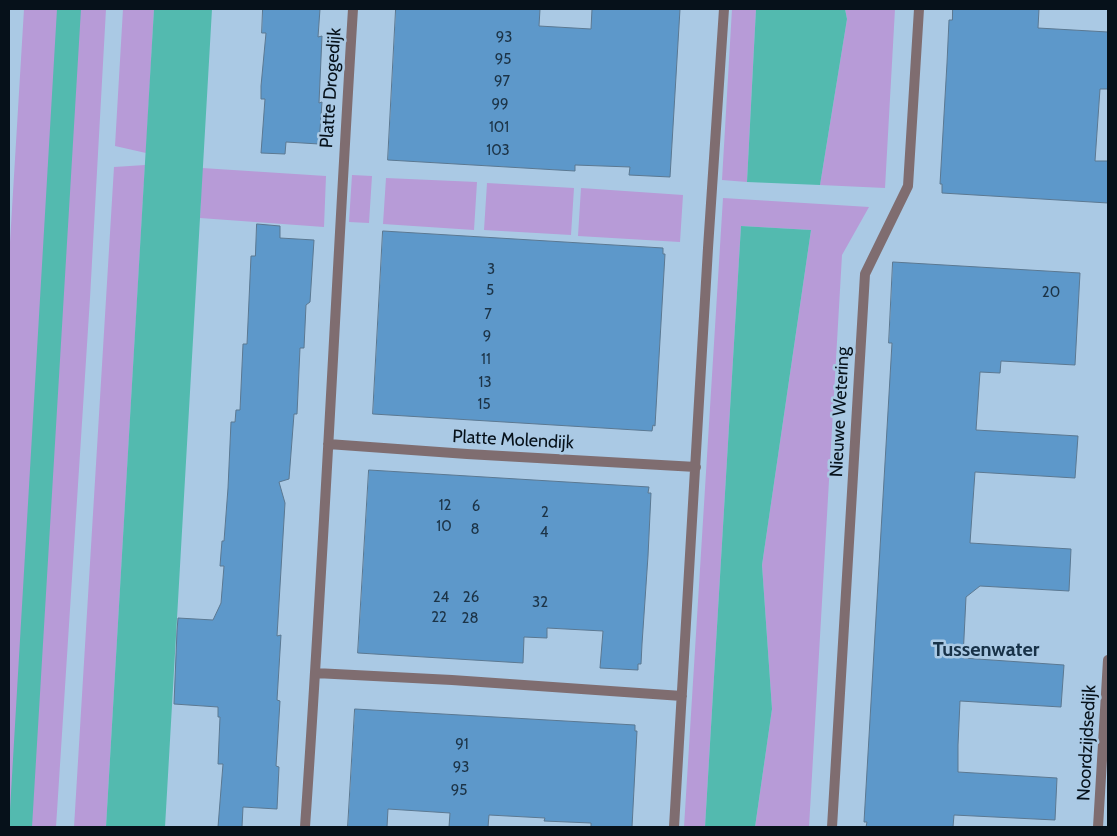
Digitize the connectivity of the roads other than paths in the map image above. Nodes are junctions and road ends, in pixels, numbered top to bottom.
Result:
1 (353, 9) edge
2 (724, 9) edge
3 (919, 9) edge
4 (328, 444) junction
5 (696, 467) junction
6 (1108, 660) edge
7 (315, 673) junction
8 (682, 696) junction
9 (305, 827) edge
10 (674, 827) edge
11 (832, 827) edge
12 (1098, 827) edge

1 - 4 street, Platte Drogedijk
2 - 5 street
3 - 11 street, Nieuwe Wetering
4 - 5 street, Platte Molendijk
4 - 7 street
5 - 8 street
6 - 12 street, Noordzijdsedijk
7 - 8 street
7 - 9 street
8 - 10 street

